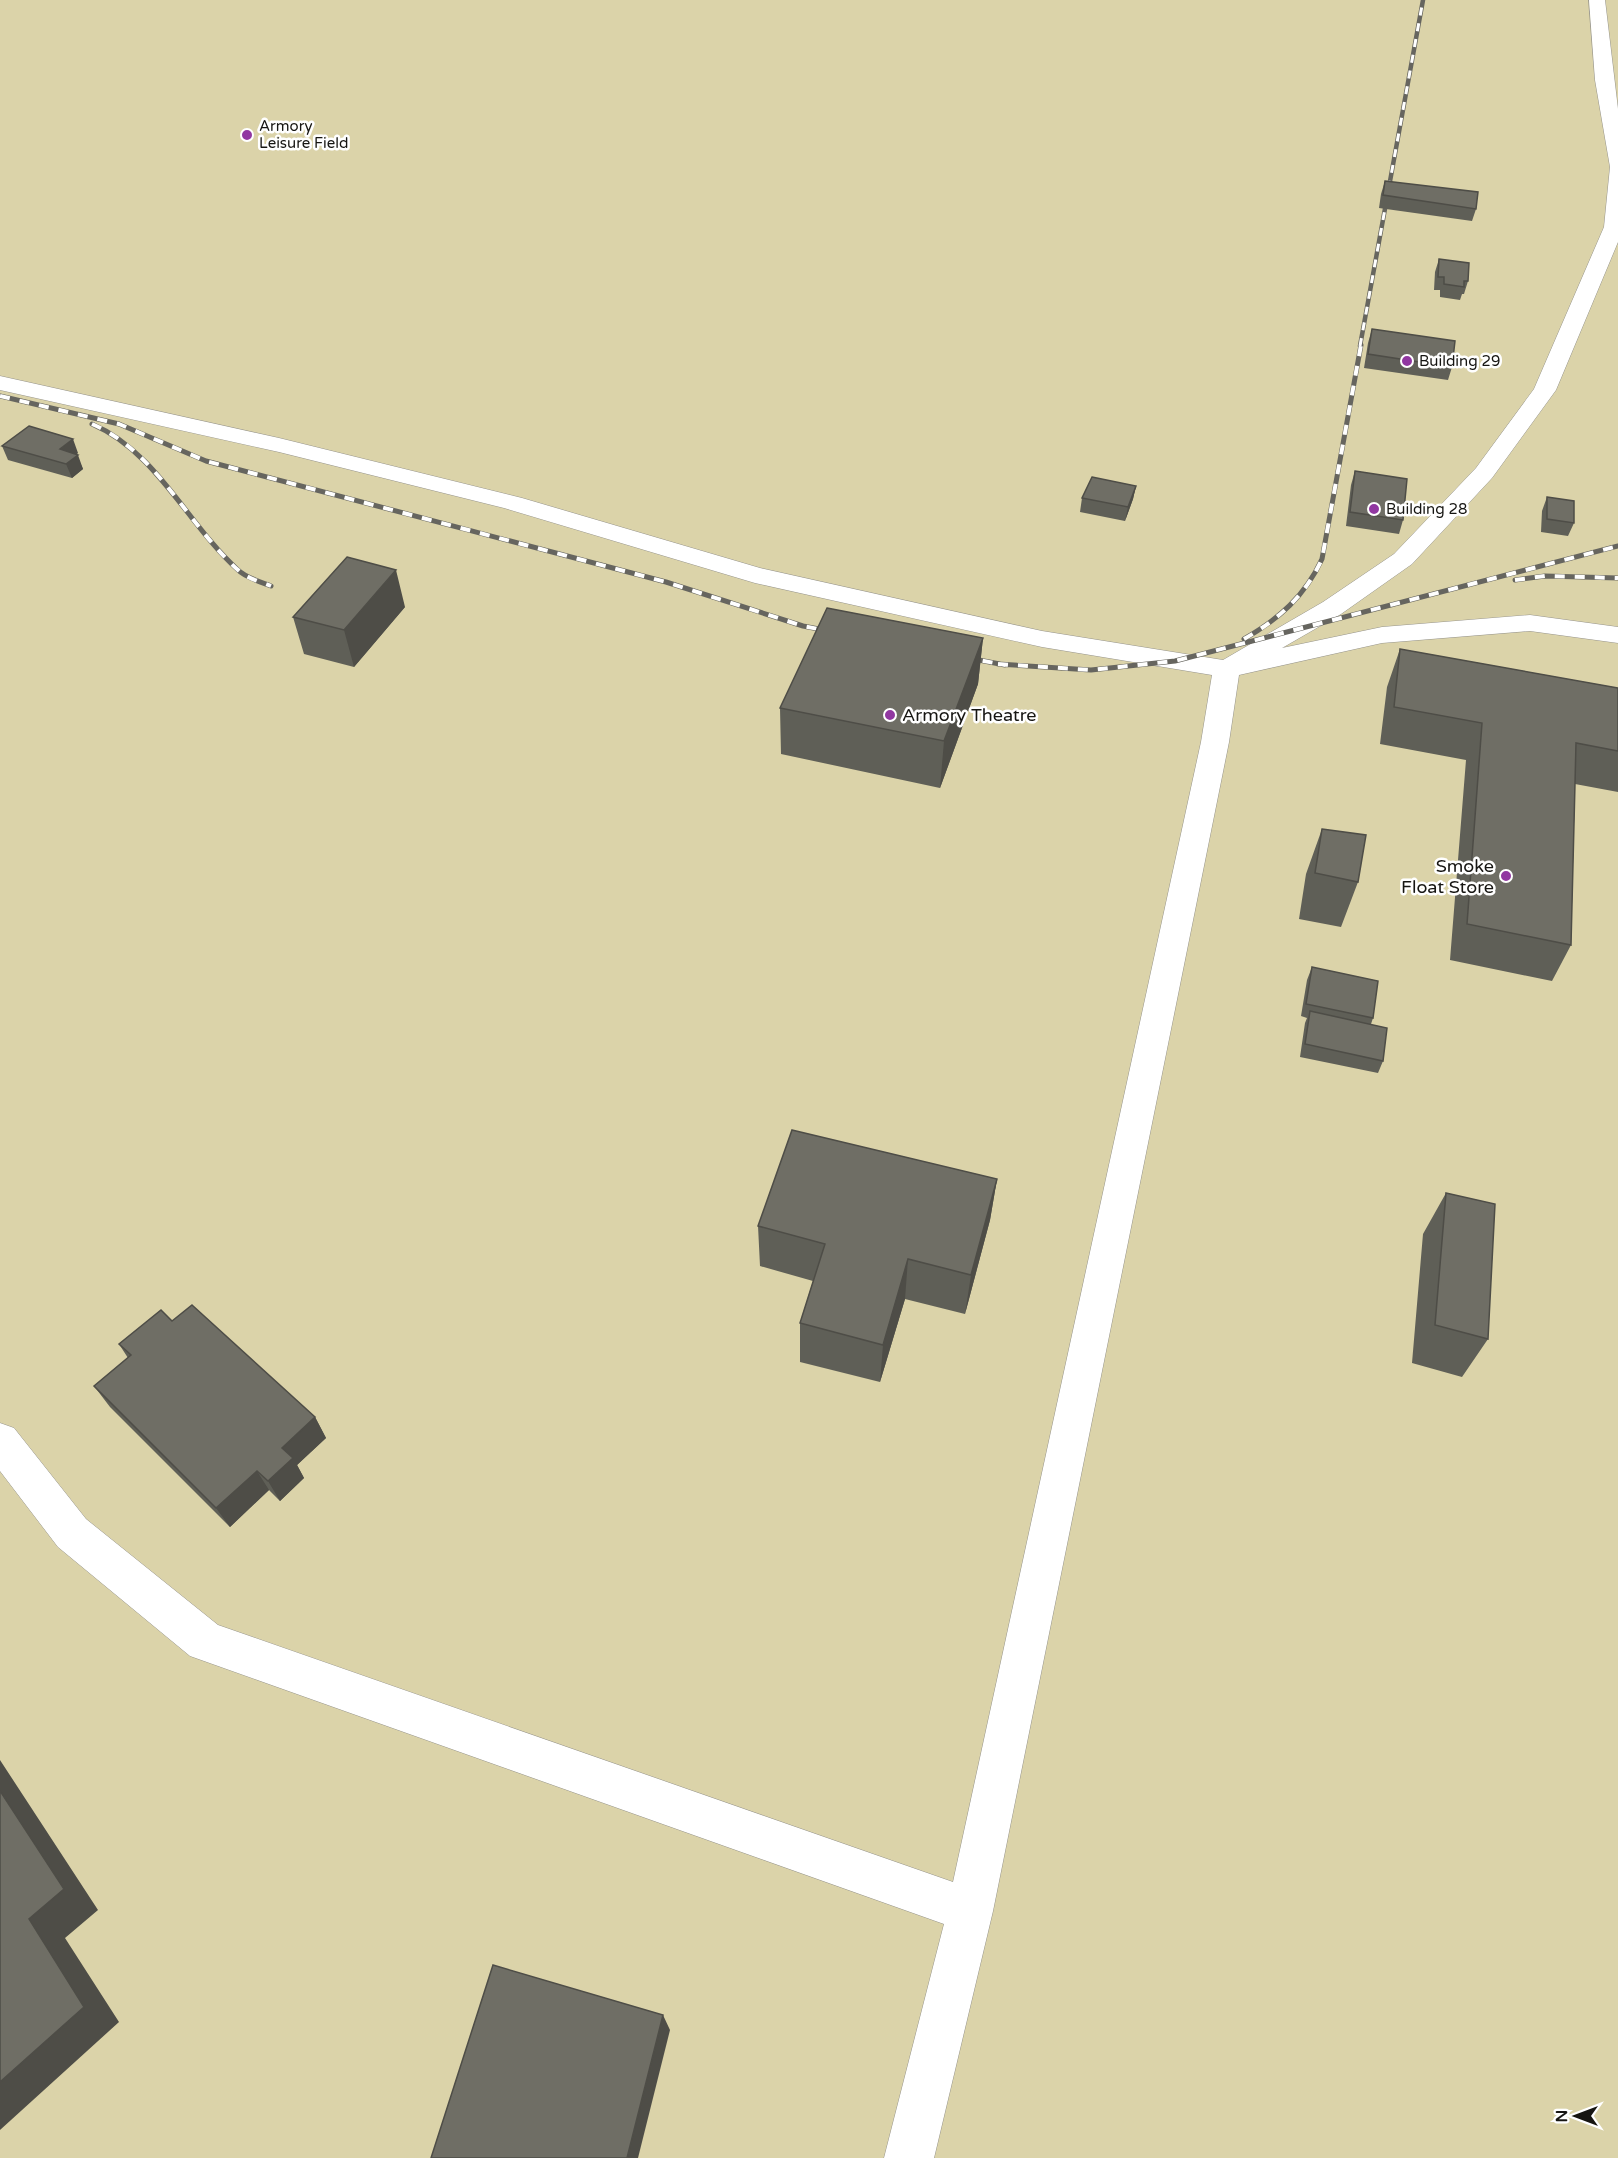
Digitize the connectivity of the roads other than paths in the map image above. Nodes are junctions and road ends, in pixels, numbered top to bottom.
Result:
1 (1596, 0) edge
2 (1618, 164) edge
3 (1618, 170) edge
4 (1614, 239) edge
5 (0, 383) edge
6 (1618, 635) edge
7 (1227, 669) junction
8 (0, 1441) edge
9 (970, 1911) junction
10 (909, 2158) edge

1 - 2 lane
3 - 4 lane
4 - 7 lane
5 - 7 lane
6 - 7 lane
7 - 9 lane
8 - 9 lane
9 - 10 lane

